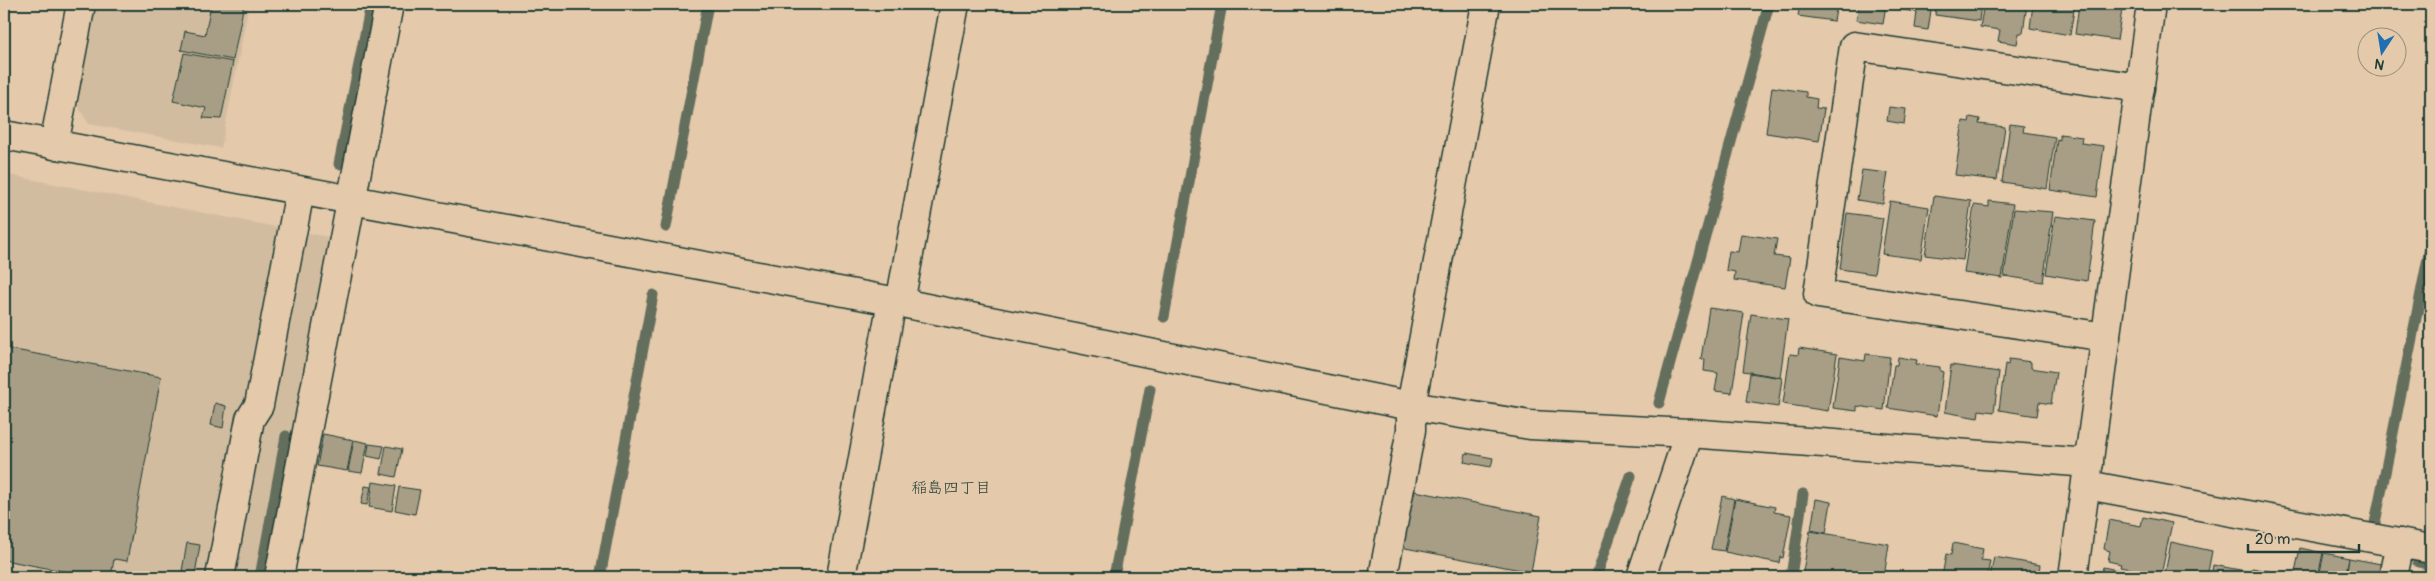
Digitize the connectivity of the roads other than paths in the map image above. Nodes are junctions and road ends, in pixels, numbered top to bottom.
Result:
1 (81, 4) edge
2 (389, 4) edge
3 (955, 4) edge
4 (1486, 4) edge
5 (2151, 4) edge
6 (2140, 88) junction
7 (4, 136) edge
8 (54, 145) junction
9 (300, 191) junction
10 (352, 200) junction
11 (896, 302) junction
12 (2106, 337) junction
13 (1411, 406) junction
14 (1689, 433) junction
15 (2088, 474) junction
16 (2400, 543) junction
17 (2431, 549) edge
18 (220, 577) edge
19 (279, 577) edge
20 (841, 577) edge
21 (1383, 577) edge
22 (1641, 577) edge
23 (2073, 577) edge
24 (2393, 577) edge

1 - 8 street
2 - 10 street
3 - 11 street
4 - 13 street
5 - 6 street
6 - 12 street
6 - 12 street
7 - 8 street
8 - 9 street
9 - 10 street
9 - 18 street
10 - 11 street
10 - 19 street
11 - 13 street
11 - 20 street
12 - 15 street
13 - 14 street
13 - 21 street
14 - 15 street
14 - 22 street
15 - 16 street
15 - 23 street
16 - 17 street
16 - 24 street

